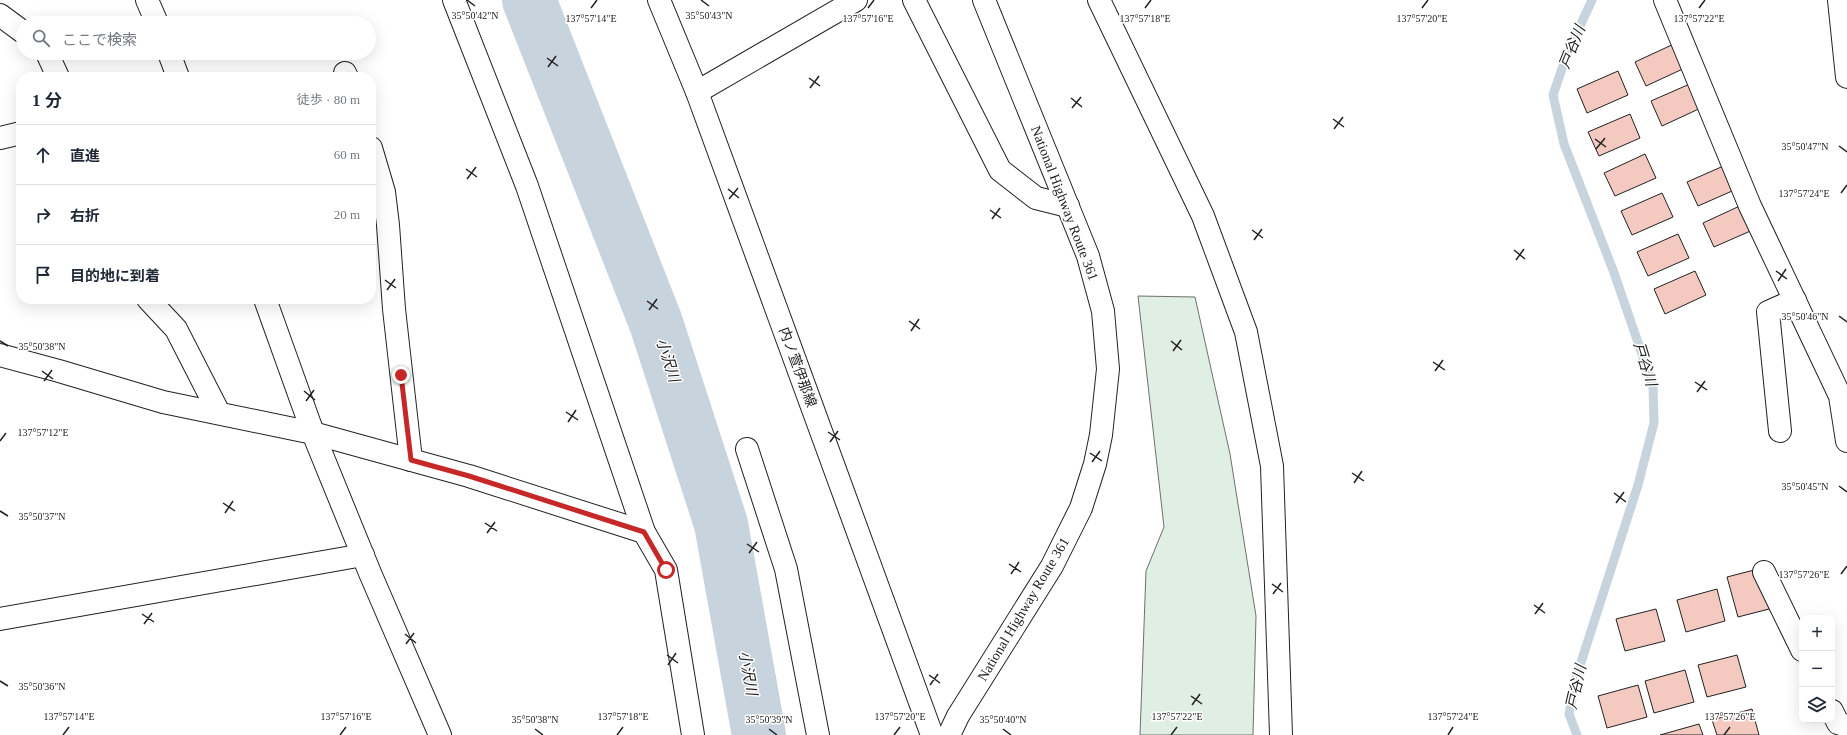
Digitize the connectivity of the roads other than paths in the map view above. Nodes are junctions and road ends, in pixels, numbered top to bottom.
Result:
1 (147, 0) edge
2 (454, 0) edge
3 (659, 0) edge
4 (914, 0) edge
5 (984, 0) edge
6 (1098, 0) edge
7 (1665, 0) edge
8 (1839, 0) edge
9 (849, 1) edge
10 (0, 15) edge
11 (153, 16) edge
12 (16, 27) edge
13 (50, 60) edge
14 (172, 60) edge
15 (56, 72) edge
16 (176, 72) edge
17 (1847, 77) edge
18 (697, 92) junction
19 (16, 134) edge
20 (0, 138) edge
21 (376, 165) edge
22 (1068, 206) junction
23 (1794, 300) junction
24 (153, 304) edge
25 (268, 304) edge
26 (0, 355) edge
27 (219, 413) junction
28 (1780, 431) dead end
29 (313, 433) junction
30 (1847, 441) edge
31 (747, 449) dead end
32 (411, 460) junction
33 (644, 532) junction
34 (363, 554) junction
35 (1764, 572) dead end
36 (0, 619) edge
37 (1799, 644) edge
38 (1835, 717) edge
39 (1847, 726) edge
40 (440, 735) edge
41 (693, 735) edge
42 (818, 735) edge
43 (932, 735) edge
44 (949, 735) edge
45 (1281, 735) edge

1 - 11 main road
2 - 33 main road
3 - 18 main road, 内ノ萱伊那線
4 - 22 main road
5 - 22 main road, National Highway Route 361
6 - 45 main road
7 - 23 main road
8 - 17 main road
9 - 18 main road
10 - 12 main road
13 - 15 main road
14 - 16 main road
18 - 43 main road, 内ノ萱伊那線
19 - 20 main road
21 - 32 main road
22 - 44 main road, National Highway Route 361
23 - 28 main road
23 - 30 main road
24 - 27 main road
25 - 29 main road
26 - 27 main road
27 - 29 main road
29 - 32 main road
29 - 34 main road
31 - 42 main road
32 - 33 main road
33 - 41 main road
34 - 36 main road
34 - 40 main road
35 - 37 main road
38 - 39 main road

